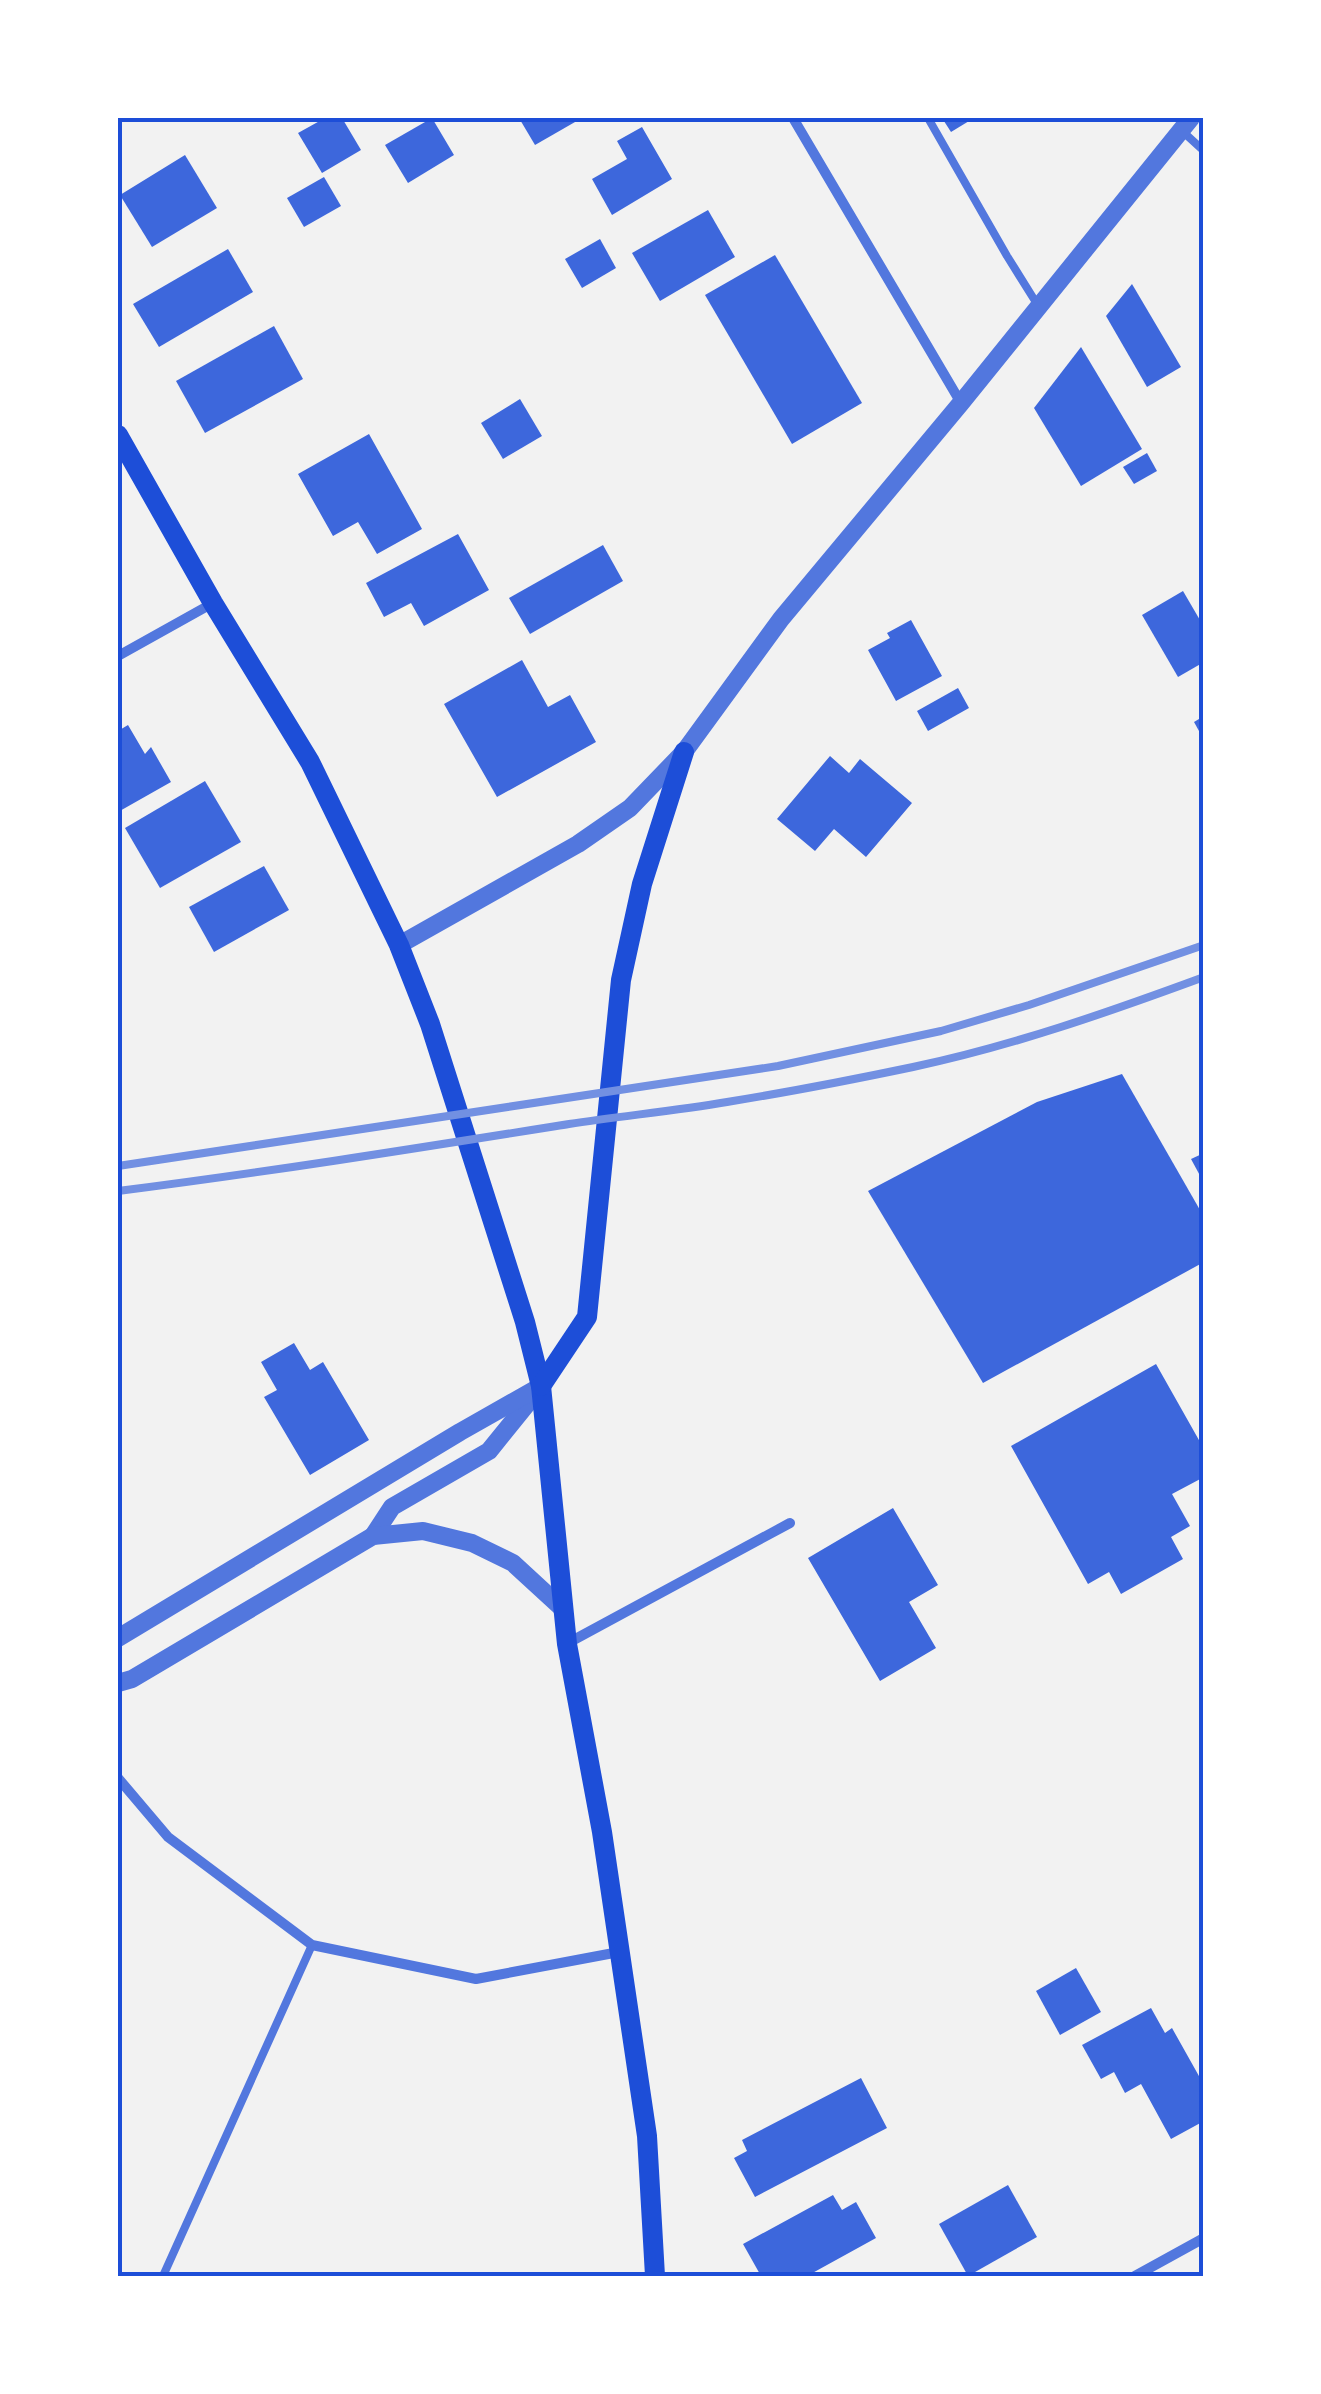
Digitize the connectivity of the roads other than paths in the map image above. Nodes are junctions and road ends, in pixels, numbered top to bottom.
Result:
1 (794, 118) edge
2 (928, 118) edge
3 (1186, 124) edge
4 (1204, 151) edge
5 (1039, 307) junction
6 (961, 403) junction
7 (118, 435) edge
8 (213, 603) junction
9 (118, 656) edge
10 (684, 752) junction
11 (399, 945) junction
12 (542, 1386) junction
13 (790, 1523) dead end
14 (373, 1536) junction
15 (564, 1610) junction
16 (118, 1638) edge
17 (567, 1644) junction
18 (118, 1684) edge
19 (118, 1778) edge
20 (312, 1944) junction
21 (619, 1952) junction
22 (1204, 2238) edge
23 (162, 2276) edge
24 (655, 2276) edge
25 (1135, 2276) edge

1 - 6 street
2 - 5 lane
3 - 4 lane
3 - 5 street
5 - 6 street
6 - 10 street
7 - 8 main road
8 - 9 street
8 - 11 main road
10 - 11 street
10 - 12 main road
11 - 12 main road
12 - 14 street
12 - 15 main road
12 - 16 street
13 - 17 street
14 - 15 street
14 - 18 street
15 - 17 main road
17 - 21 main road
19 - 20 street
20 - 21 street
20 - 23 lane
21 - 24 main road
22 - 25 street

